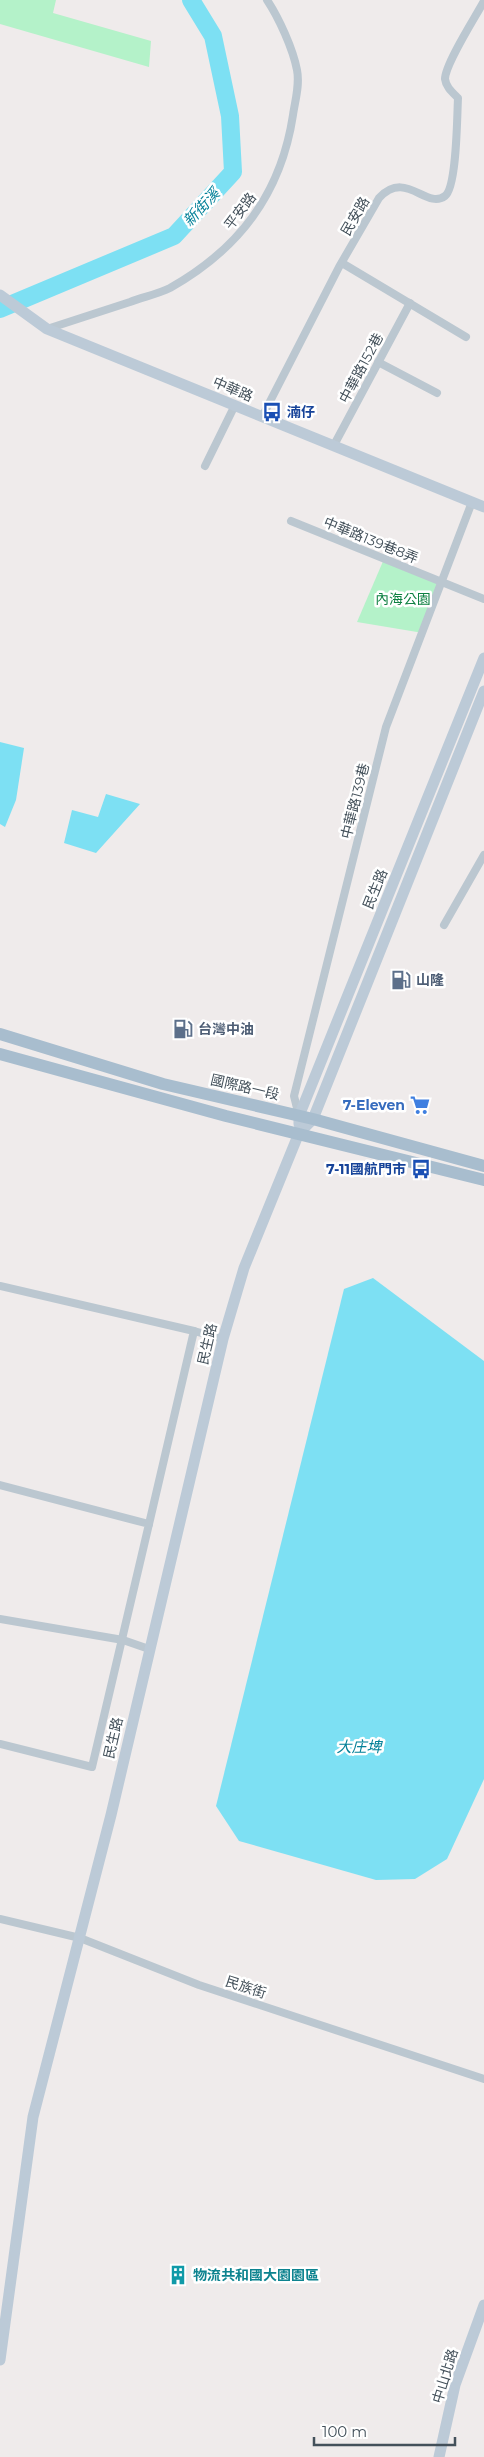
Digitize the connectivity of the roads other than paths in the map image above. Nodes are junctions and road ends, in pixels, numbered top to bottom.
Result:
1 (268, 0) edge
2 (484, 1) edge
3 (342, 263) junction
4 (0, 296) edge
5 (410, 304) junction
6 (47, 329) junction
7 (466, 337) dead end
8 (378, 362) junction
9 (436, 393) dead end
10 (235, 405) junction
11 (262, 417) junction
12 (334, 445) junction
13 (205, 466) dead end
14 (472, 502) junction
15 (484, 507) edge
16 (291, 521) dead end
17 (443, 582) junction
18 (484, 599) edge
19 (484, 658) edge
20 (484, 691) edge
21 (484, 854) edge
22 (444, 925) dead end
23 (0, 1034) edge
24 (0, 1054) edge
25 (299, 1116) junction
26 (313, 1119) junction
27 (299, 1134) junction
28 (484, 1166) edge
29 (484, 1180) edge
30 (0, 1286) edge
31 (194, 1331) junction
32 (222, 1339) junction
33 (0, 1485) edge
34 (150, 1524) junction
35 (0, 1618) edge
36 (123, 1640) junction
37 (149, 1649) junction
38 (0, 1744) edge
39 (0, 1919) edge
40 (80, 1938) junction
41 (484, 2079) edge
42 (483, 2310) edge
43 (0, 2360) edge
44 (439, 2457) edge

1 - 6 street, 平安路
2 - 3 street, 民安路
3 - 5 street
3 - 11 street, 民安路
4 - 6 main road, 中華路
5 - 7 street
5 - 8 street, 中華路152巷
6 - 10 main road, 中華路
8 - 9 street
8 - 12 street, 中華路152巷
10 - 11 main road, 中華路
10 - 13 street
11 - 12 main road, 中華路
12 - 14 main road, 中華路
14 - 15 main road, 中華路
14 - 17 street, 中華路139巷
16 - 17 street, 中華路139巷8弄
17 - 18 street, 中華路139巷8弄
17 - 25 street, 中華路139巷
19 - 25 main road, 民生路
20 - 26 main road, 民生路
21 - 22 street
23 - 25 main road, 國際路一段
24 - 27 main road
25 - 26 main road, 國際路一段
25 - 27 main road, 民生路
26 - 27 main road, 民生路
26 - 28 main road, 國際路一段
27 - 29 main road
27 - 32 main road, 民生路
30 - 31 street
31 - 32 street
31 - 34 street
32 - 37 main road, 民生路
33 - 34 street
34 - 36 street
35 - 36 street
36 - 37 street
36 - 38 street
37 - 40 main road, 民生路
39 - 40 street, 民族街
40 - 41 street, 民族街
40 - 43 main road, 民生路
42 - 44 main road, 中山北路

